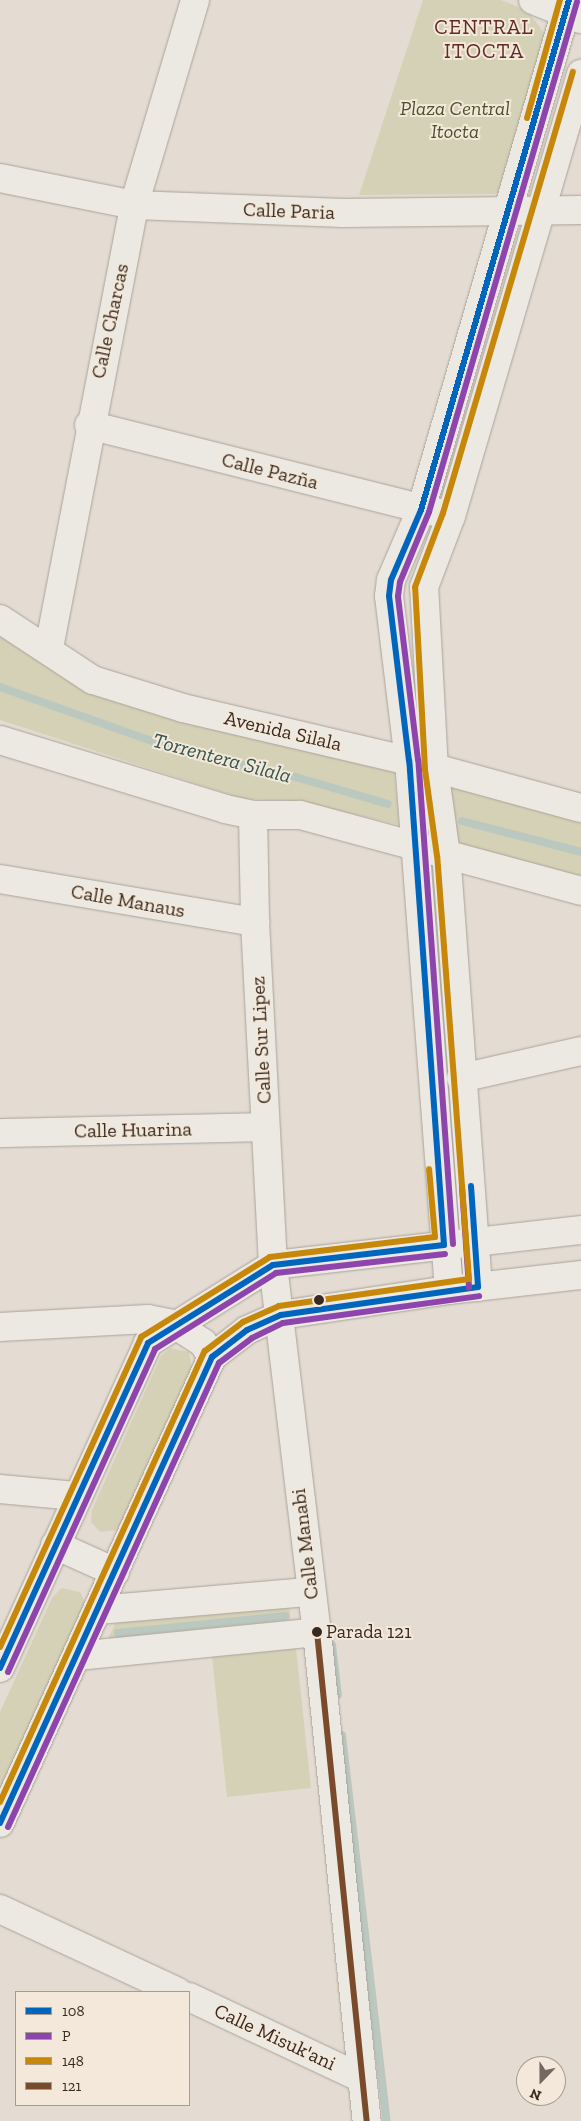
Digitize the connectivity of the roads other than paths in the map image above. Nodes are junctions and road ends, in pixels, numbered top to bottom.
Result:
1 (195, 0) edge
2 (533, 0) edge
3 (571, 11) edge
4 (581, 74) edge
5 (0, 178) edge
6 (134, 205) junction
7 (581, 210) edge
8 (542, 211) junction
9 (509, 213) junction
10 (89, 425) junction
11 (421, 510) junction
12 (451, 516) junction
13 (0, 619) edge
14 (49, 648) junction
15 (0, 740) edge
16 (422, 765) junction
17 (581, 808) edge
18 (254, 815) junction
19 (416, 845) junction
20 (446, 855) junction
21 (0, 879) edge
22 (581, 891) edge
23 (255, 922) junction
24 (581, 1051) edge
25 (461, 1078) junction
26 (265, 1127) junction
27 (0, 1133) edge
28 (581, 1230) edge
29 (477, 1244) junction
30 (444, 1246) junction
31 (273, 1265) junction
32 (581, 1276) edge
33 (478, 1287) junction
34 (449, 1290) junction
35 (280, 1316) junction
36 (174, 1324) junction
37 (0, 1327) edge
38 (212, 1357) junction
39 (0, 1489) edge
40 (76, 1496) junction
41 (55, 1546) junction
42 (115, 1572) junction
43 (310, 1592) junction
44 (98, 1610) junction
45 (317, 1632) junction
46 (77, 1656) junction
47 (0, 1668) edge
48 (0, 1823) edge
49 (0, 1909) edge
50 (176, 1991) edge
51 (190, 1997) edge
52 (361, 2078) junction
53 (367, 2121) edge

1 - 6 street, Calle Charcas
2 - 3 street
3 - 9 street
4 - 8 street
5 - 6 street, Calle Paria
6 - 9 street, Calle Paria
6 - 10 street, Calle Charcas
7 - 8 street, Calle Paria
8 - 9 street, Calle Paria
8 - 12 street
9 - 11 street
10 - 11 street, Calle Pazña
10 - 14 street, Calle Charcas
11 - 12 street, Calle Pazña
11 - 16 street
12 - 16 street
13 - 14 street, Avenida Silala
14 - 16 street, Avenida Silala
15 - 18 street
16 - 17 street, Avenida Silala
16 - 19 street
16 - 20 street
18 - 19 street
18 - 23 street, Calle Sur Lipez
19 - 20 street
19 - 30 street
20 - 22 street
20 - 25 street
21 - 23 street, Calle Manaus
23 - 26 street, Calle Sur Lipez
24 - 25 street
25 - 29 street
26 - 27 street, Calle Huarina
26 - 31 street, Calle Sur Lipez
28 - 29 street
29 - 30 street
29 - 33 street
30 - 31 street
30 - 34 street
31 - 35 street, Calle Manabi
31 - 36 street
32 - 33 street
33 - 34 street
34 - 35 street
35 - 38 street
35 - 43 street, Calle Manabi
36 - 37 street
36 - 38 street
36 - 40 street
38 - 42 street
39 - 40 street
40 - 41 street
41 - 42 street
41 - 47 street
42 - 44 street
43 - 44 street
43 - 45 street, Calle Manabi
44 - 46 street
45 - 46 street
45 - 52 street, Calle Manabi
46 - 48 street
49 - 50 street
51 - 52 street, Calle Misuk'ani
52 - 53 street, Calle Manabi

